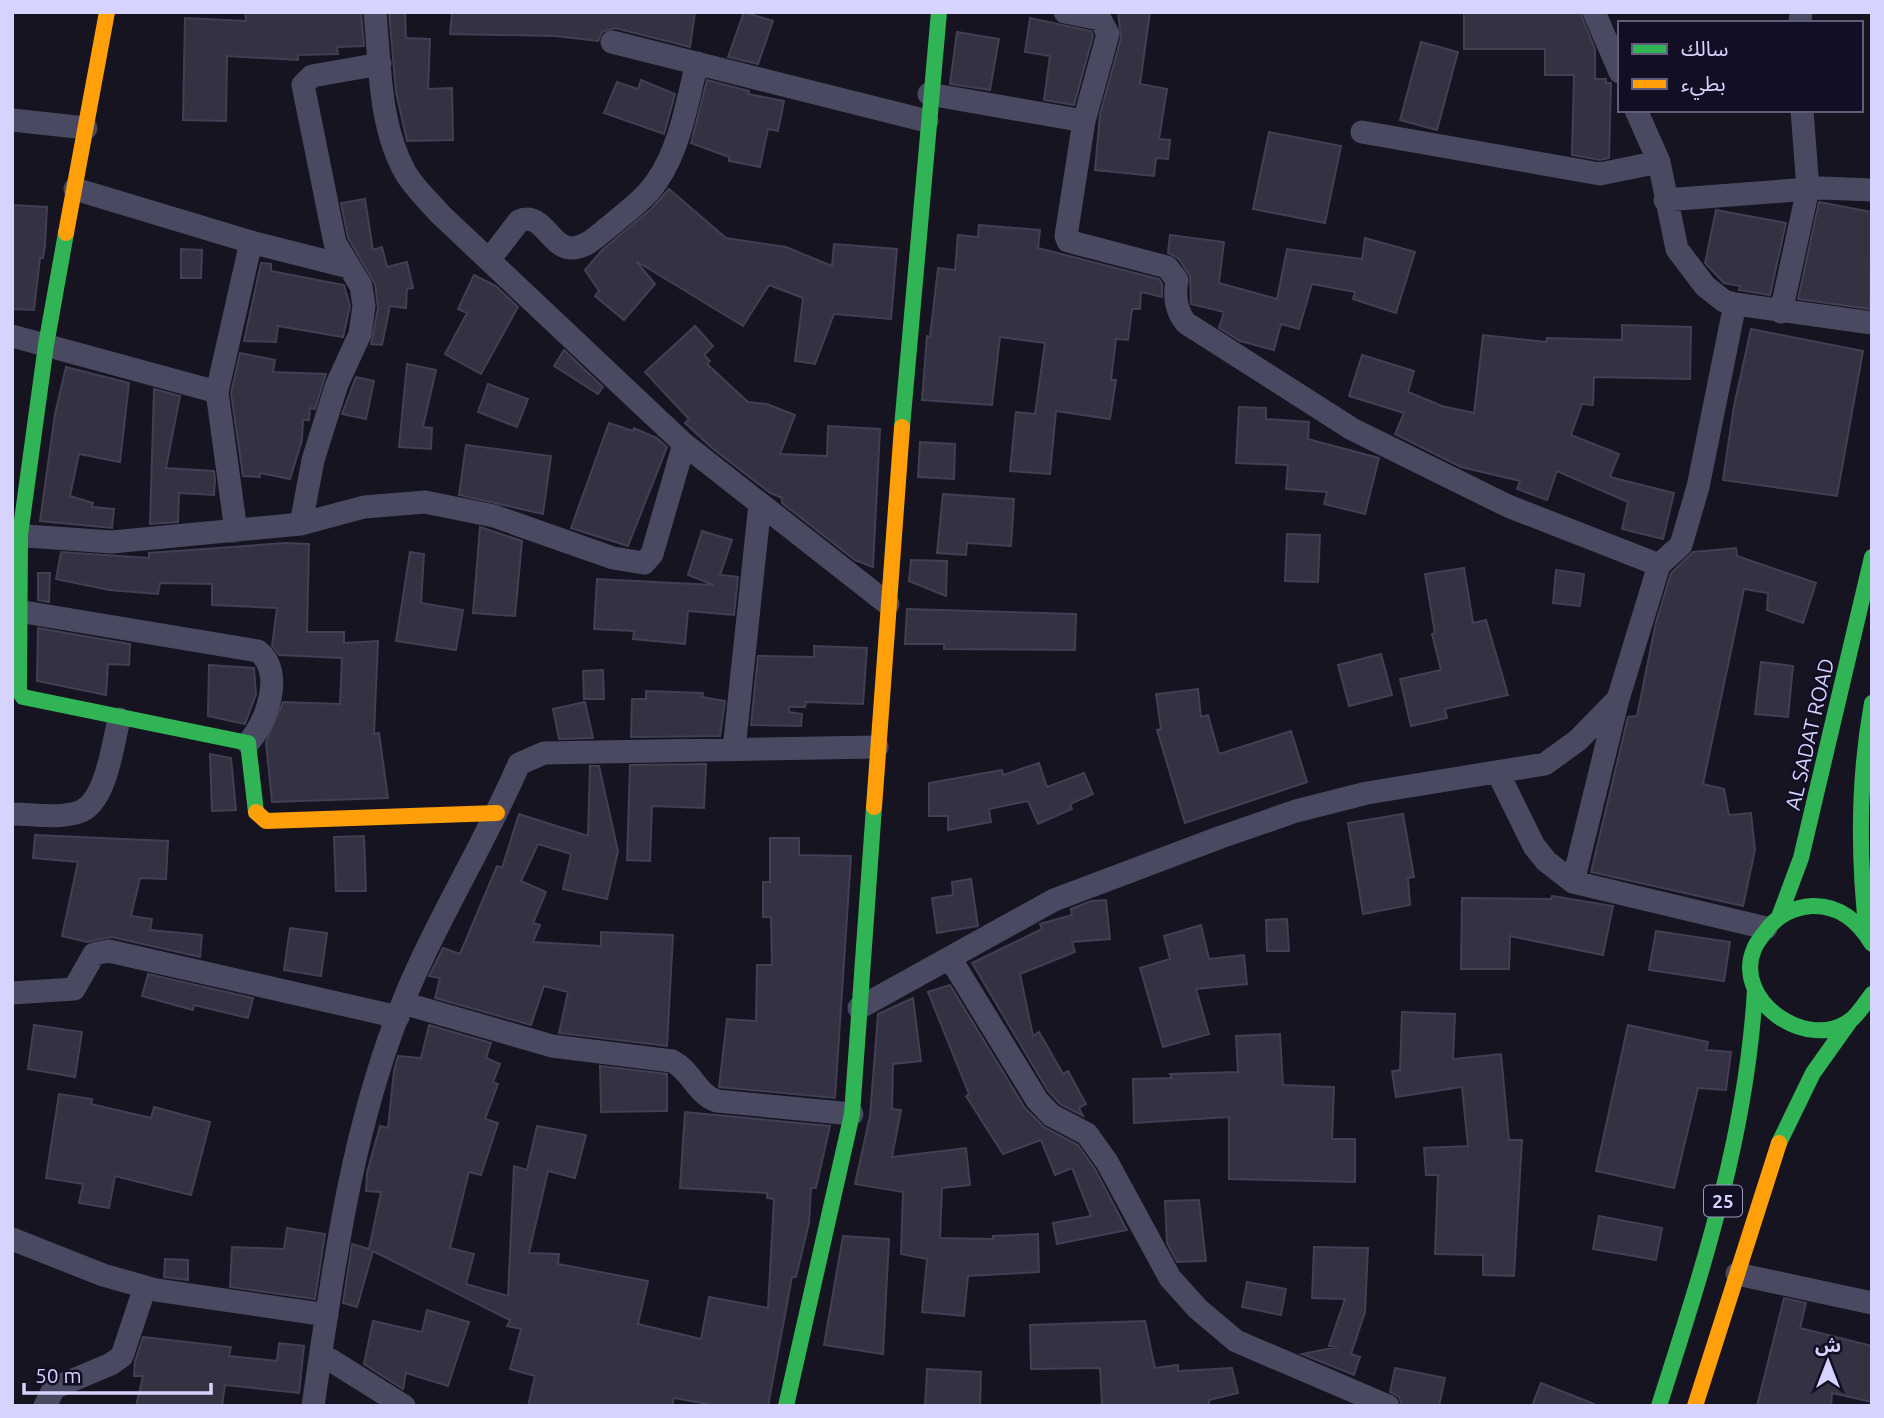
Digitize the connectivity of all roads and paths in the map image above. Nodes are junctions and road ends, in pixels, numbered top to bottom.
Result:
1 (107, 12) edge
2 (375, 12) edge
3 (939, 12) edge
4 (1065, 12) edge
5 (1594, 12) edge
6 (612, 42) dead end
7 (697, 63) junction
8 (380, 64) junction
9 (1618, 67) edge
10 (929, 94) junction
11 (1637, 112) edge
12 (1802, 112) edge
13 (12, 120) edge
14 (927, 121) junction
15 (1084, 121) junction
16 (86, 128) junction
17 (1362, 131) dead end
18 (1659, 162) junction
19 (75, 189) junction
20 (1808, 189) junction
21 (1872, 190) edge
22 (1665, 200) junction
23 (251, 242) junction
24 (489, 260) junction
25 (349, 267) junction
26 (1735, 304) junction
27 (1781, 312) junction
28 (1872, 323) edge
29 (12, 337) edge
30 (46, 345) junction
31 (217, 392) junction
32 (684, 444) junction
33 (760, 504) junction
34 (301, 524) junction
35 (236, 531) junction
36 (16, 535) edge
37 (1872, 557) edge
38 (1659, 565) junction
39 (888, 604) junction
40 (16, 610) edge
41 (1618, 699) junction
42 (1872, 703) edge
43 (119, 719) junction
44 (248, 743) junction
45 (877, 747) junction
46 (734, 749) junction
47 (1498, 773) junction
48 (497, 813) junction
49 (12, 814) edge
50 (1573, 882) junction
51 (1772, 922) junction
52 (1869, 939) edge
53 (950, 958) junction
54 (1755, 989) junction
55 (12, 993) edge
56 (1872, 994) edge
57 (859, 1008) junction
58 (400, 1010) junction
59 (1850, 1021) junction
60 (852, 1114) junction
61 (12, 1239) edge
62 (1737, 1274) junction
63 (145, 1287) junction
64 (1872, 1303) edge
65 (327, 1315) junction
66 (321, 1354) junction
67 (45, 1406) edge
68 (313, 1406) edge
69 (404, 1406) edge
70 (786, 1406) edge
71 (1388, 1406) edge
72 (1659, 1406) edge
73 (1695, 1406) edge

1 - 16 street
2 - 8 street
3 - 10 street
4 - 15 street
5 - 9 street
6 - 7 street
7 - 14 street
7 - 24 street
8 - 24 street
8 - 25 street
10 - 14 street
10 - 15 street
11 - 18 street
12 - 20 street
13 - 16 street
14 - 39 street
15 - 38 street
16 - 19 street
17 - 18 street
18 - 22 street
19 - 23 street
19 - 30 street
20 - 21 street
20 - 22 street
20 - 27 street
22 - 26 street
23 - 25 street
23 - 31 street
24 - 32 street
25 - 34 street
26 - 27 street
26 - 38 street
27 - 28 street
29 - 30 street
30 - 31 street
30 - 36 street
31 - 35 street
32 - 33 street
32 - 34 street
33 - 39 street
33 - 46 street
34 - 35 street
35 - 36 street
36 - 40 street
37 - 51 street, AL SADAT ROAD
38 - 41 street
39 - 45 street
40 - 43 street
40 - 44 street
41 - 47 street
41 - 50 street
42 - 52 street
43 - 44 street
43 - 49 street
44 - 48 street
45 - 46 street
45 - 57 street
46 - 48 street
47 - 50 street
47 - 53 street
48 - 58 street
50 - 51 street
51 - 52 street
51 - 54 street, AL SADAT ROAD
53 - 57 street
53 - 71 street
54 - 59 street
54 - 72 street, 25
55 - 58 street
56 - 59 street
57 - 60 street
58 - 60 street
58 - 65 street
59 - 62 street, 25
60 - 70 street
61 - 63 street
62 - 64 street
62 - 73 street, 25
63 - 65 street
63 - 67 street
65 - 66 street
66 - 68 street
66 - 69 street

